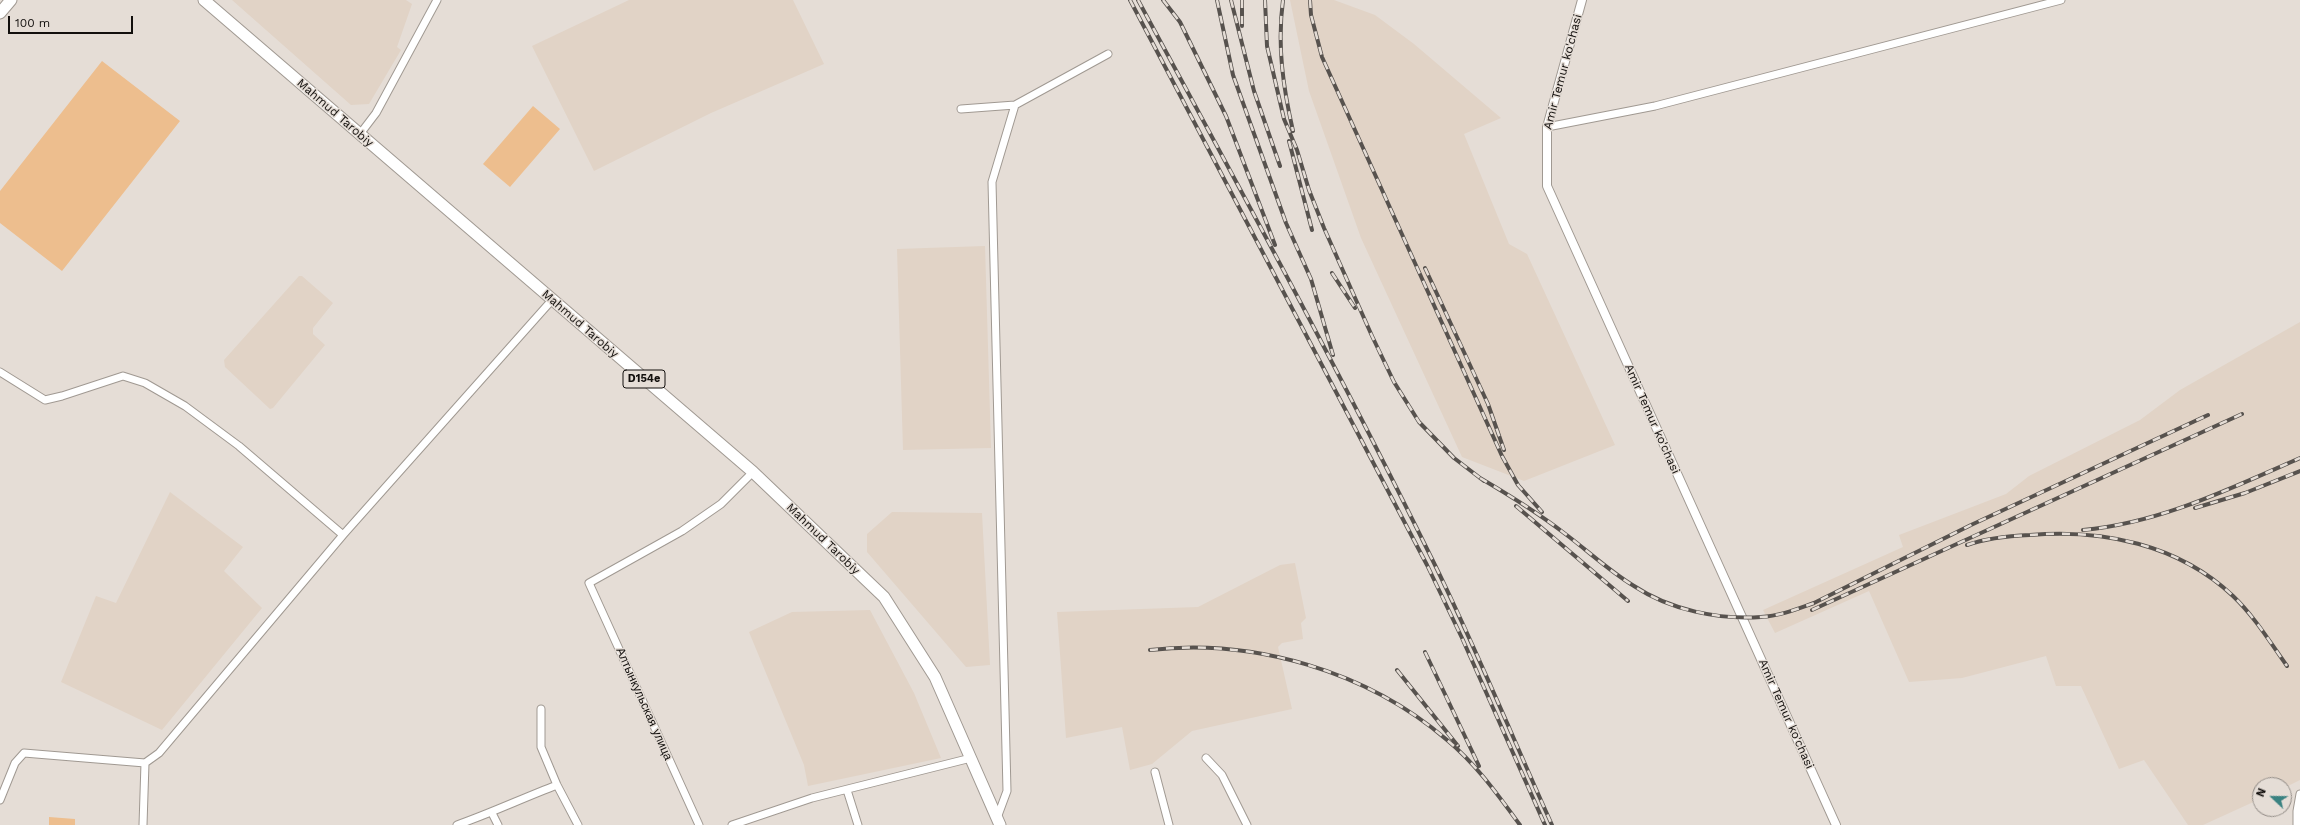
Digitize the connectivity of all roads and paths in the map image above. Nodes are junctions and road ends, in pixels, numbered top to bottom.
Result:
1 (11, 0) edge
2 (204, 0) edge
3 (436, 0) edge
4 (1582, 0) edge
5 (2061, 0) edge
6 (0, 13) edge
7 (1108, 54) dead end
8 (1015, 105) junction
9 (961, 109) dead end
10 (1546, 127) junction
11 (360, 134) junction
12 (552, 300) junction
13 (0, 372) edge
14 (753, 472) junction
15 (343, 535) junction
16 (541, 709) dead end
17 (971, 758) junction
18 (1206, 758) dead end
19 (146, 763) junction
20 (1156, 772) dead end
21 (557, 785) junction
22 (847, 790) junction
23 (2300, 794) edge
24 (0, 800) edge
25 (492, 813) junction
26 (999, 822) edge
27 (143, 825) edge
28 (457, 825) edge
29 (498, 825) edge
30 (578, 825) edge
31 (699, 825) edge
32 (732, 825) edge
33 (858, 825) edge
34 (1169, 825) edge
35 (1247, 825) edge
36 (1836, 825) edge
37 (2297, 825) edge

1 - 6 main road
2 - 11 main road, Mahmud Tarobiy / D154e
3 - 11 street
4 - 10 street, Amir Temur ko'chasi
5 - 10 street
7 - 8 street
8 - 9 street
8 - 26 street
10 - 36 street, Amir Temur ko'chasi
11 - 12 main road, Mahmud Tarobiy / D154e
12 - 14 main road, Mahmud Tarobiy / D154e
12 - 15 street
13 - 15 street
14 - 17 main road, Mahmud Tarobiy / D154e
14 - 31 street, Алтынкульская улица
15 - 19 street
16 - 21 street
17 - 22 street
17 - 26 main road, Mahmud Tarobiy / D154e
18 - 35 street
19 - 24 street
19 - 27 street
20 - 34 street
21 - 25 street
21 - 30 street
22 - 32 street
22 - 33 street
23 - 37 street
25 - 28 street
25 - 29 street

